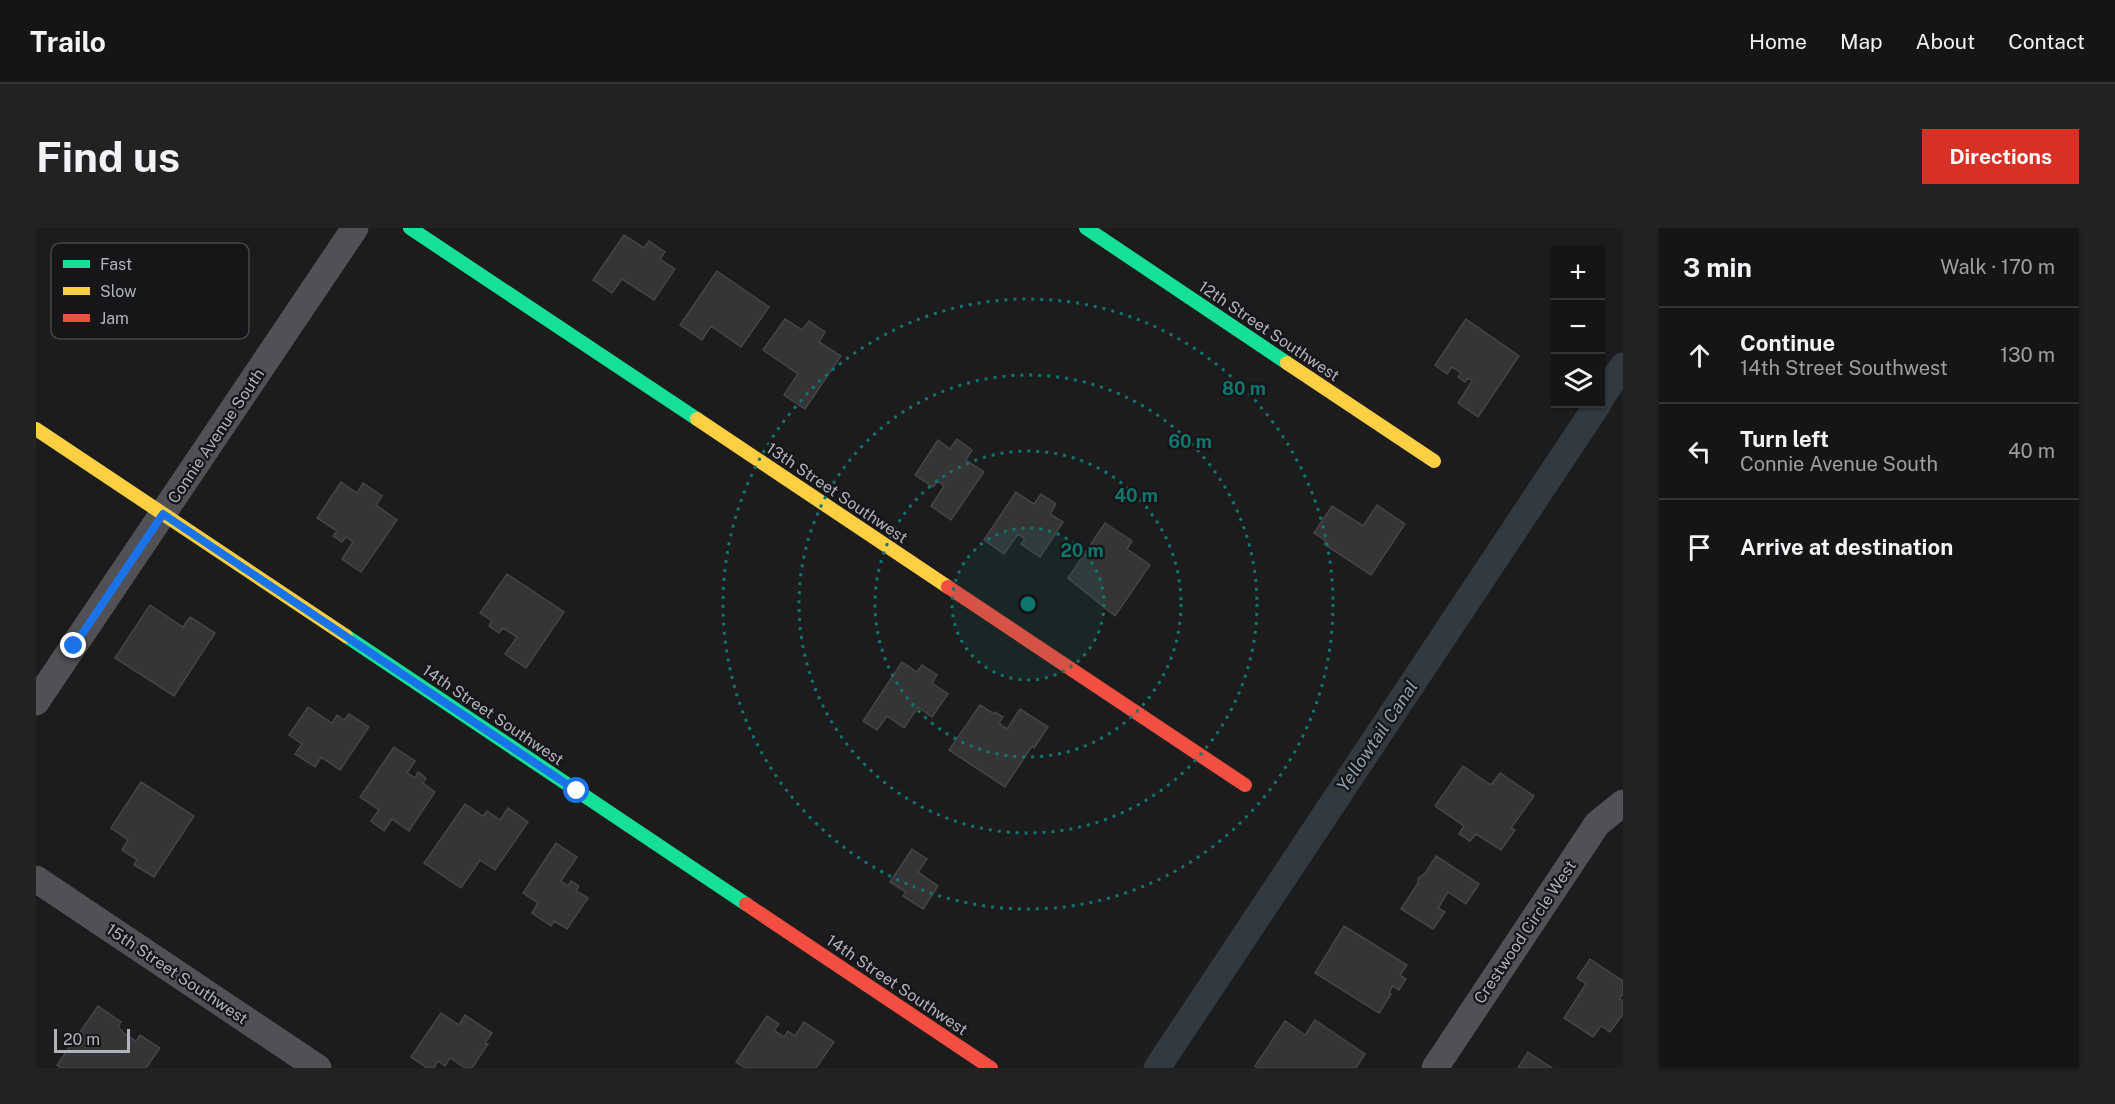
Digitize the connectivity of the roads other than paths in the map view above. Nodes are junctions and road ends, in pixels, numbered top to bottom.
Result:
1 (355, 228) edge
2 (410, 228) edge
3 (1086, 228) edge
4 (36, 429) edge
5 (1434, 461) dead end
6 (163, 514) junction
7 (36, 702) edge
8 (1245, 785) dead end
9 (1623, 803) edge
10 (36, 879) edge
11 (318, 1068) edge
12 (991, 1068) edge
13 (1435, 1068) edge

1 - 6 street, Connie Avenue South
2 - 8 street, 13th Street Southwest
3 - 5 street, 12th Street Southwest
4 - 6 street, 14th Street Southwest
6 - 7 street, Connie Avenue South
6 - 12 street, 14th Street Southwest
9 - 13 street, Crestwood Circle West
10 - 11 street, 15th Street Southwest

